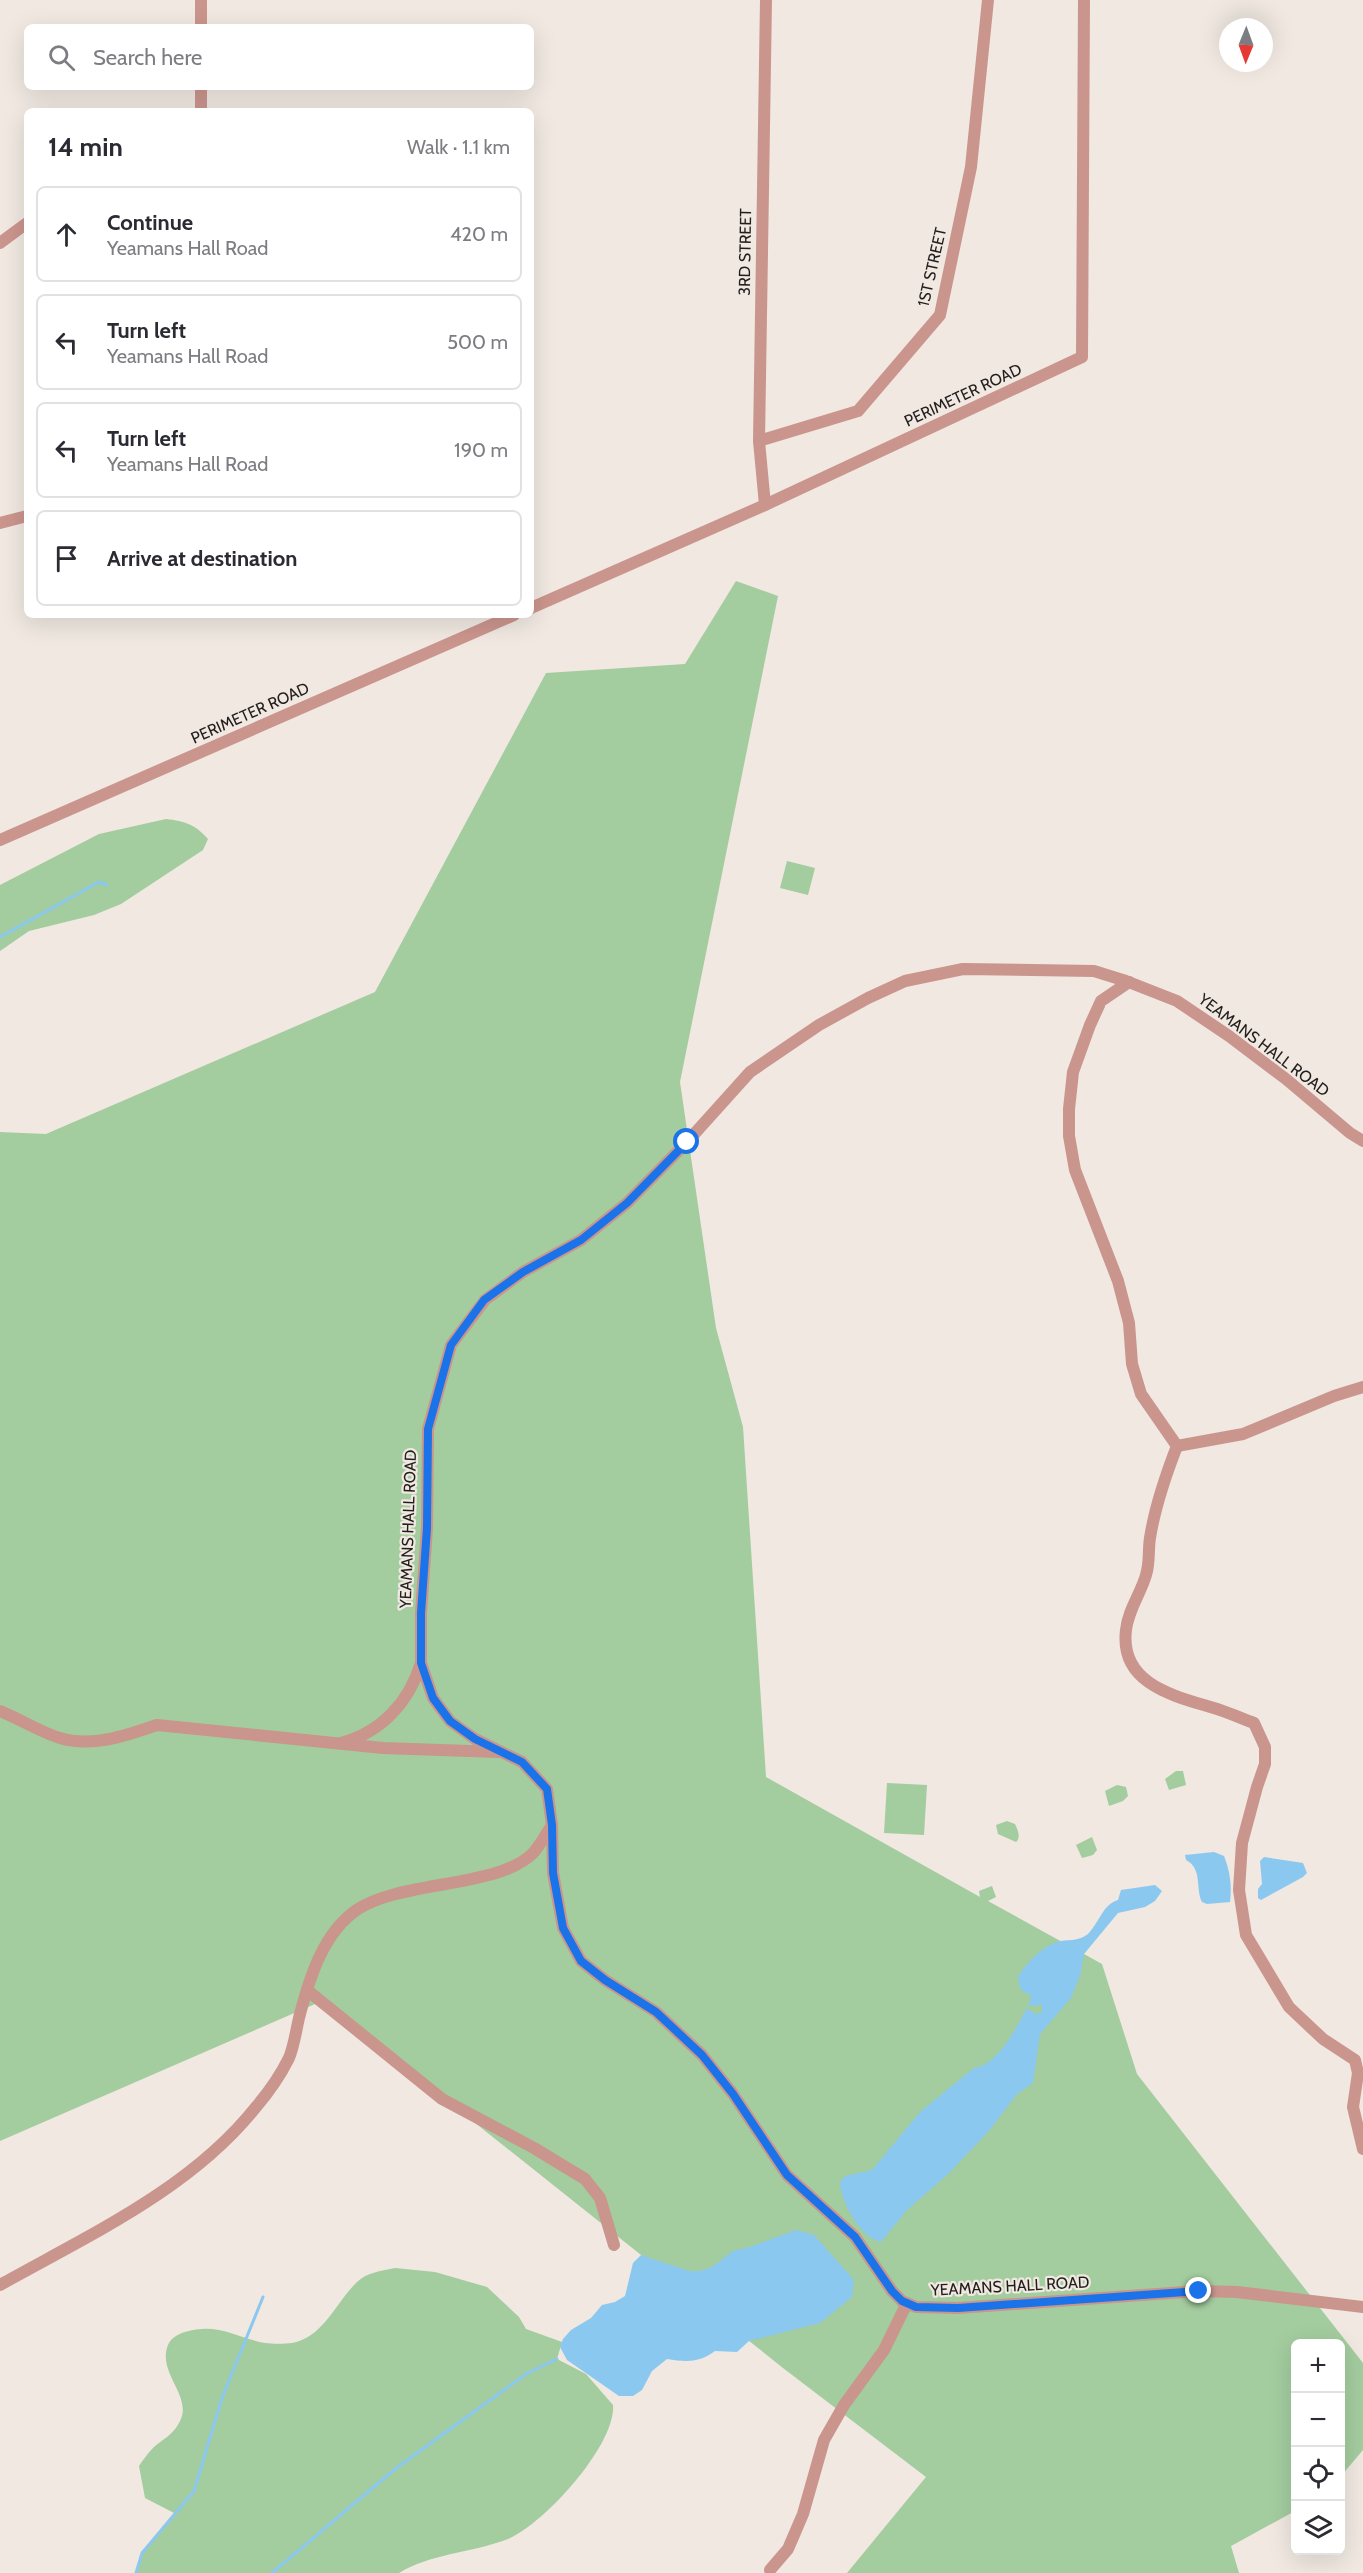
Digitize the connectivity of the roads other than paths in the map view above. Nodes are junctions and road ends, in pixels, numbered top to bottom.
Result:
1 (201, 0) edge
2 (766, 0) edge
3 (988, 0) edge
4 (1084, 0) edge
5 (201, 24) edge
6 (201, 90) edge
7 (201, 108) edge
8 (24, 225) edge
9 (0, 243) edge
10 (759, 441) junction
11 (765, 505) junction
12 (24, 517) edge
13 (0, 523) edge
14 (534, 607) edge
15 (507, 618) edge
16 (0, 840) edge
17 (1129, 982) junction
18 (1363, 1141) edge
19 (1363, 1387) edge
20 (1177, 1446) junction
21 (421, 1663) junction
22 (0, 1711) edge
23 (336, 1744) junction
24 (502, 1753) junction
25 (552, 1825) junction
26 (307, 1990) junction
27 (1360, 2071) edge
28 (1363, 2149) edge
29 (614, 2245) dead end
30 (0, 2285) edge
31 (907, 2303) junction
32 (1363, 2307) edge
33 (770, 2570) dead end

1 - 5 street
2 - 10 street, 3RD STREET
3 - 10 street, 1ST STREET
4 - 11 street, PERIMETER ROAD
6 - 7 street
8 - 9 street
10 - 11 street, 3RD STREET
11 - 14 street, PERIMETER ROAD
12 - 13 street
15 - 16 street, PERIMETER ROAD
17 - 18 street, YEAMANS HALL ROAD
17 - 20 street
17 - 21 street, YEAMANS HALL ROAD
19 - 20 street
20 - 27 street
21 - 23 street
21 - 24 street, YEAMANS HALL ROAD
22 - 23 street
23 - 24 street
24 - 25 street, YEAMANS HALL ROAD
25 - 26 street
25 - 31 street, YEAMANS HALL ROAD
26 - 29 street
26 - 30 street
27 - 28 street
31 - 32 street, YEAMANS HALL ROAD
31 - 33 street

